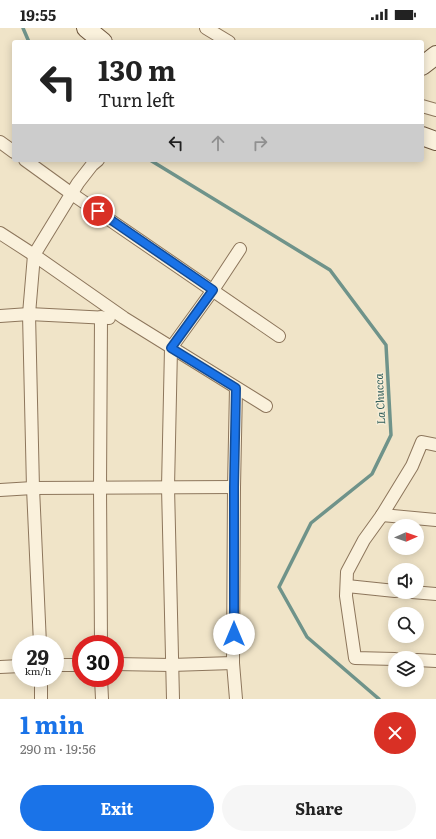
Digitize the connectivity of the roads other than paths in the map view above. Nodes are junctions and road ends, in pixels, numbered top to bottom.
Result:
1 (86, 28) edge
2 (206, 28) edge
3 (101, 40) edge
4 (226, 40) edge
5 (436, 55) edge
6 (424, 64) edge
7 (424, 107) edge
8 (436, 110) edge
9 (424, 137) edge
10 (436, 140) edge
11 (0, 142) edge
12 (12, 151) edge
13 (28, 162) edge
14 (96, 162) edge
15 (72, 194) junction
16 (0, 233) edge
17 (240, 249) dead end
18 (34, 255) junction
19 (213, 290) junction
20 (29, 314) junction
21 (0, 316) edge
22 (101, 317) junction
23 (124, 318) junction
24 (279, 336) dead end
25 (171, 348) junction
26 (236, 388) junction
27 (266, 406) dead end
28 (436, 445) edge
29 (100, 487) junction
30 (168, 487) junction
31 (234, 487) junction
32 (33, 488) junction
33 (0, 490) edge
34 (382, 515) junction
35 (436, 520) edge
36 (347, 586) junction
37 (388, 590) edge
38 (424, 593) edge
39 (436, 594) edge
40 (40, 635) edge
41 (101, 635) edge
42 (388, 659) edge
43 (424, 660) edge
44 (436, 660) edge
45 (234, 663) junction
46 (124, 664) edge
47 (171, 665) junction
48 (12, 666) edge
49 (0, 667) edge
50 (41, 687) edge
51 (101, 687) edge
52 (41, 699) edge
53 (102, 699) edge
54 (173, 699) edge
55 (236, 699) edge

1 - 3 main road
2 - 4 street
5 - 6 main road
7 - 8 street
9 - 10 main road
11 - 12 street
13 - 15 street
14 - 15 street
15 - 18 street
15 - 19 street
16 - 18 street
17 - 19 street
18 - 20 street
18 - 23 street
19 - 24 street
19 - 25 street
20 - 21 street
20 - 22 street
20 - 32 street
22 - 23 street
22 - 29 street
23 - 25 street
25 - 26 street
25 - 30 street
26 - 27 street
26 - 31 street
28 - 34 street
29 - 30 street
29 - 32 street
29 - 41 street
30 - 31 street
30 - 47 street
31 - 45 street
32 - 33 street
32 - 40 street
34 - 35 street
34 - 36 street
36 - 37 street
36 - 42 street
38 - 39 street
43 - 44 street
45 - 47 street
45 - 55 street
46 - 47 street
47 - 54 street
48 - 49 street
50 - 52 street
51 - 53 street

